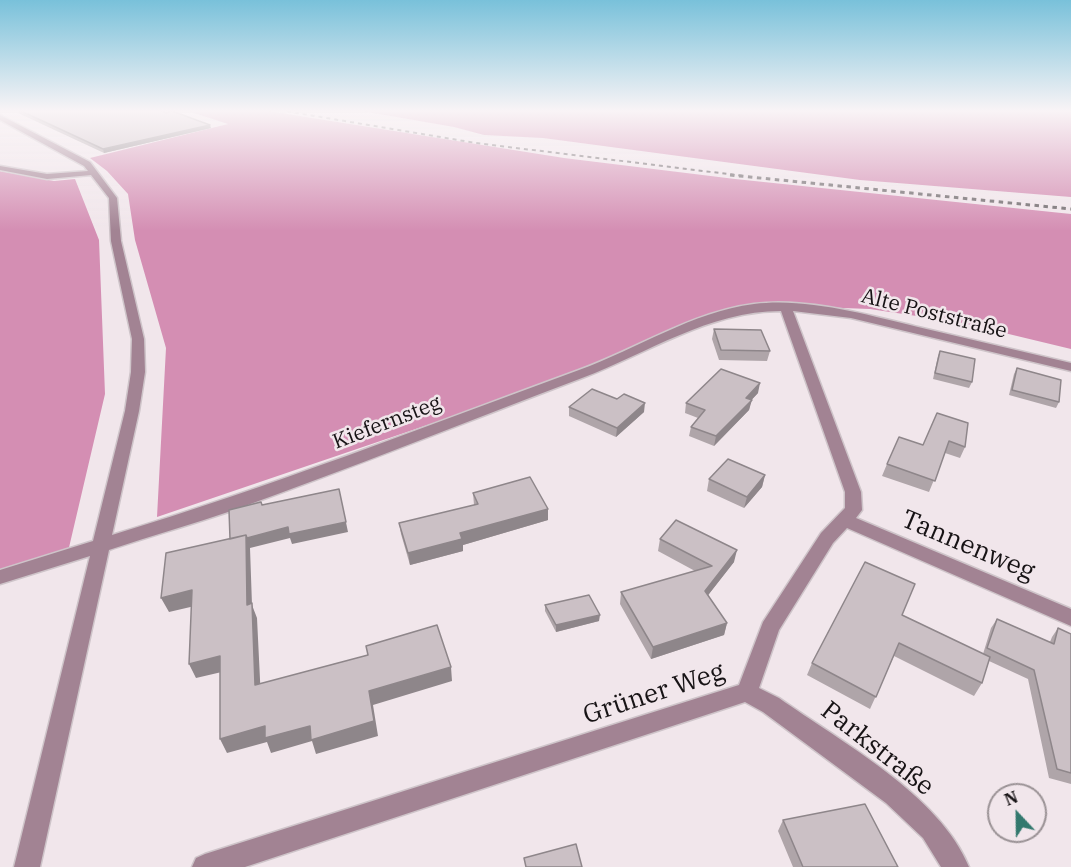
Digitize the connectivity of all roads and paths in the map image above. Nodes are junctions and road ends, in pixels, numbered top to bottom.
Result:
1 (64, 150) edge
2 (0, 168) edge
3 (95, 172) junction
4 (786, 307) junction
5 (1071, 367) edge
6 (844, 520) junction
7 (102, 546) junction
8 (0, 577) edge
9 (1071, 618) edge
10 (747, 692) junction
11 (27, 867) edge
12 (205, 867) edge
13 (956, 867) edge

1 - 3 street
2 - 3 street
3 - 7 street
4 - 5 street, Alte Poststraße
4 - 6 street, Grüner Weg
4 - 7 street, Kiefernsteg
6 - 9 street, Tannenweg
6 - 10 street, Grüner Weg
7 - 8 street, Kiefernsteg
7 - 11 street
10 - 12 street, Grüner Weg
10 - 13 street, Parkstraße

